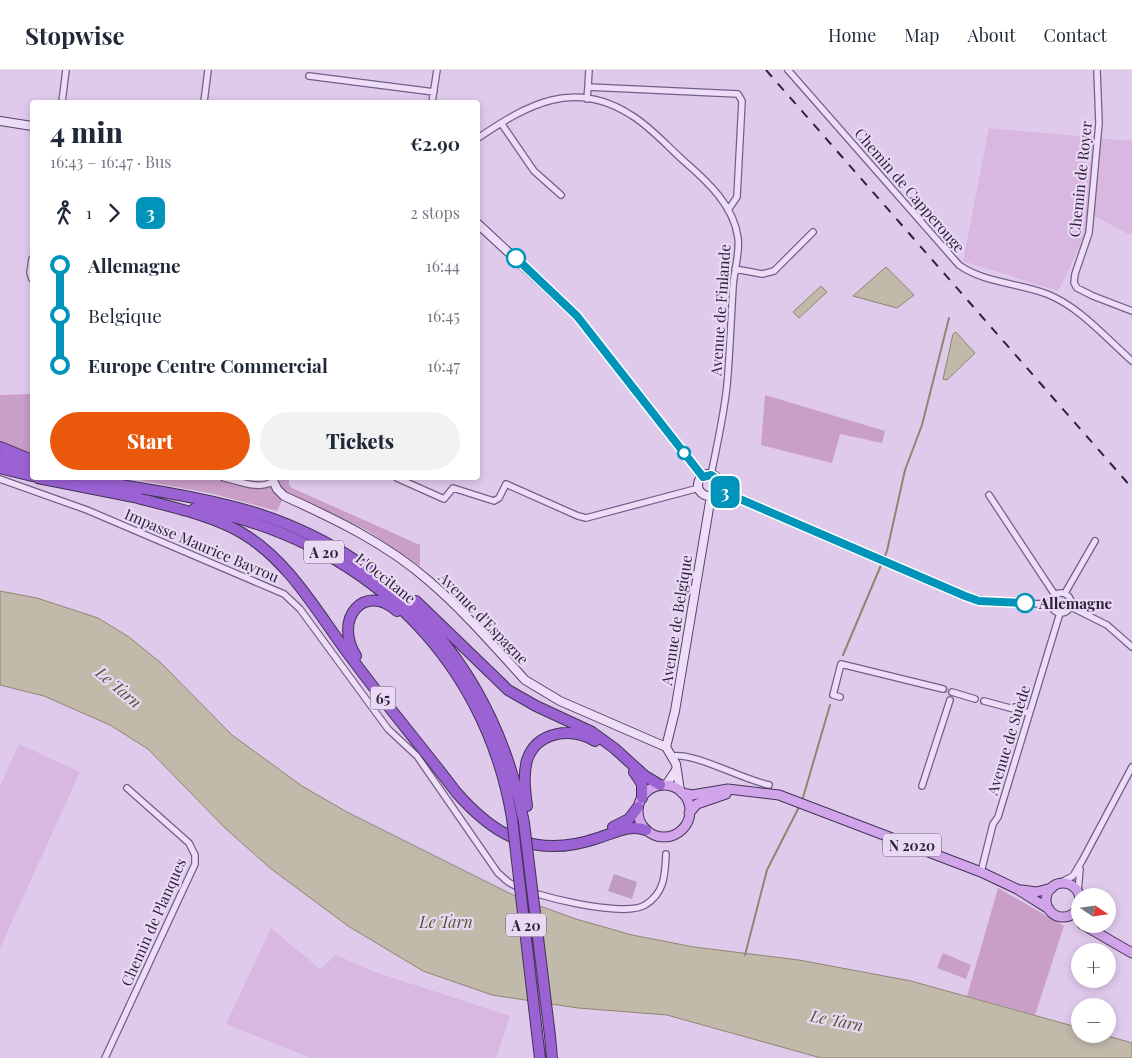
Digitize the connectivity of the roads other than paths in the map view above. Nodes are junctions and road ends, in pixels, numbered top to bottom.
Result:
1 (66, 70) edge
2 (208, 70) edge
3 (436, 70) edge
4 (589, 70) edge
5 (788, 70) edge
6 (1098, 70) edge
7 (309, 76) dead end
8 (588, 87) junction
9 (434, 92) junction
10 (587, 99) junction
11 (62, 100) edge
12 (204, 100) edge
13 (432, 100) edge
14 (0, 121) edge
15 (501, 123) junction
16 (30, 126) edge
17 (480, 137) edge
18 (561, 195) dead end
19 (728, 210) junction
20 (480, 226) edge
21 (813, 232) dead end
22 (735, 269) junction
23 (1132, 311) edge
24 (1132, 361) edge
25 (0, 447) edge
26 (0, 458) edge
27 (30, 459) edge
28 (30, 466) edge
29 (0, 468) edge
30 (30, 476) edge
31 (707, 476) junction
32 (0, 479) edge
33 (48, 480) edge
34 (92, 480) edge
35 (109, 480) edge
36 (232, 480) edge
37 (273, 480) edge
38 (401, 480) edge
39 (699, 488) junction
40 (146, 490) junction
41 (719, 490) junction
42 (989, 495) dead end
43 (711, 496) junction
44 (134, 497) junction
45 (1095, 541) dead end
46 (361, 564) junction
47 (1065, 593) junction
48 (1055, 595) junction
49 (1051, 604) junction
50 (1071, 607) junction
51 (1060, 613) junction
52 (1132, 647) edge
53 (454, 671) junction
54 (943, 690) tunnel mouth
55 (952, 692) tunnel mouth
56 (840, 697) dead end
57 (976, 699) dead end
58 (950, 700) dead end
59 (984, 701) dead end
60 (1029, 713) junction
61 (666, 747) junction
62 (672, 756) junction
63 (1132, 767) edge
64 (676, 770) junction
65 (663, 785) junction
66 (769, 785) dead end
67 (922, 786) dead end
68 (127, 788) dead end
69 (741, 790) junction
70 (681, 792) junction
71 (640, 802) junction
72 (690, 813) junction
73 (527, 824) junction
74 (646, 830) junction
75 (666, 854) dead end
76 (1082, 861) junction
77 (981, 872) junction
78 (1055, 886) junction
79 (1075, 888) edge
80 (1078, 888) edge
81 (1017, 889) junction
82 (1049, 909) junction
83 (1071, 914) edge
84 (1061, 916) junction
85 (1071, 920) edge
86 (1098, 933) edge
87 (1132, 953) edge
88 (105, 1058) edge
89 (540, 1058) edge
90 (552, 1058) edge

1 - 11 street
2 - 12 street
3 - 9 street
4 - 8 street
5 - 24 street, Chemin de Capperouge
6 - 23 street, Chemin de Royer
7 - 9 street
8 - 10 street
8 - 19 street
9 - 13 street
10 - 15 street, Avenue de Finlande
10 - 19 street, Avenue de Finlande
14 - 16 street
15 - 17 street, Avenue de Finlande
15 - 18 street
19 - 22 street, Avenue de Finlande
20 - 31 street
21 - 22 street
22 - 31 street, Avenue de Finlande
25 - 27 highway
26 - 28 highway
29 - 30 highway
31 - 39 street
31 - 41 street
32 - 75 street, Impasse Maurice Bayrou
33 - 44 highway, L'Occitane / A 20
34 - 40 highway, L'Occitane / A 20
35 - 40 highway
36 - 37 street
37 - 61 street, Avenue d'Espagne
38 - 39 street
39 - 43 street
40 - 46 highway, L'Occitane / A 20
41 - 43 street
41 - 49 street
42 - 48 street
43 - 61 street, Avenue de Belgique
44 - 53 highway, L'Occitane / A 20
44 - 74 highway, 65
45 - 47 street
46 - 65 highway
46 - 73 highway, L'Occitane / A 20
47 - 48 street
47 - 50 street
48 - 49 street
49 - 51 street
50 - 51 street
50 - 52 street
51 - 60 street, Avenue de Suède
53 - 71 highway, 65
53 - 89 highway, L'Occitane / A 20, bridge
54 - 56 street
55 - 57 street
58 - 67 street
59 - 60 street
60 - 77 street, Avenue de Suède
61 - 62 street
62 - 64 street
62 - 66 street
63 - 76 street
64 - 65 street
64 - 70 street
65 - 70 main road
65 - 71 main road
68 - 88 street, Chemin de Planques
69 - 70 main road, N 2020
69 - 72 main road, N 2020
69 - 77 main road, N 2020
70 - 72 main road
71 - 73 highway
71 - 74 main road
72 - 74 main road
73 - 90 highway, A 20, bridge
76 - 78 street
76 - 80 street
77 - 81 main road, N 2020
78 - 79 main road
78 - 81 main road
78 - 82 main road
81 - 82 main road
82 - 84 main road
83 - 84 main road
84 - 85 main road
86 - 87 main road

